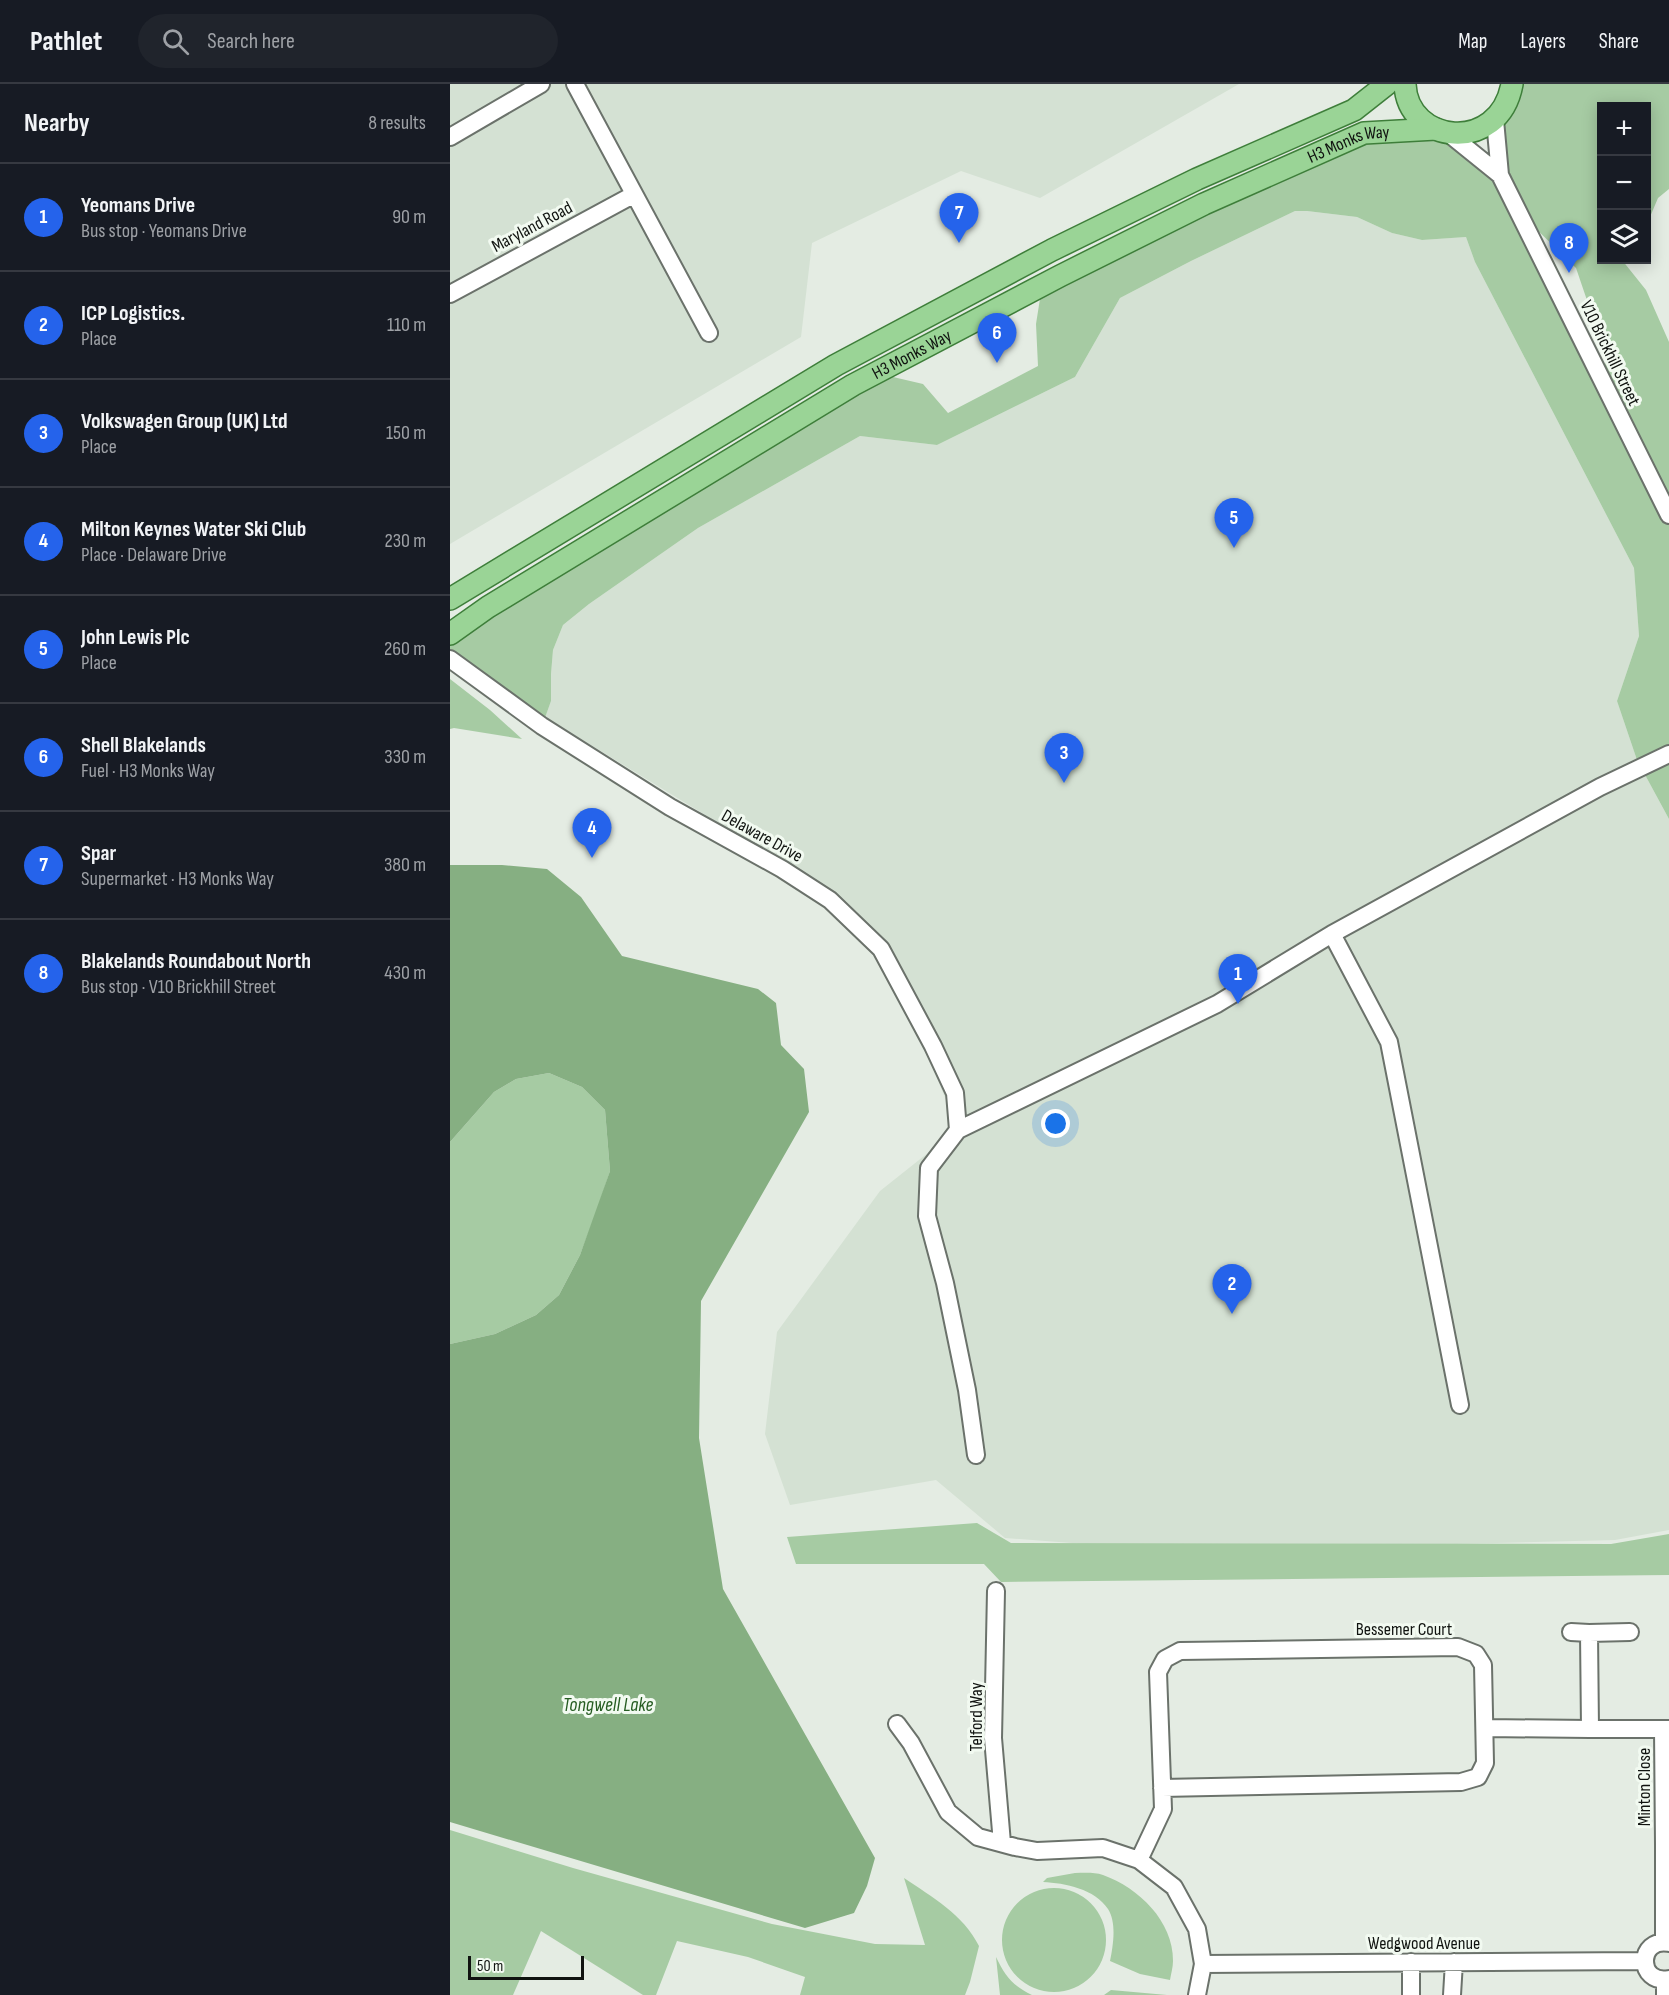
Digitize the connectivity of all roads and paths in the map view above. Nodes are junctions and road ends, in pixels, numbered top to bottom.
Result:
1 (541, 84) edge
2 (575, 84) edge
3 (1387, 84) edge
4 (1405, 84) edge
5 (1512, 84) edge
6 (1495, 120) junction
7 (1442, 131) junction
8 (450, 137) edge
9 (1500, 175) junction
10 (633, 195) junction
11 (450, 294) edge
12 (709, 333) dead end
13 (1669, 515) edge
14 (456, 595) edge
15 (450, 634) edge
16 (450, 659) edge
17 (1669, 754) edge
18 (1332, 934) junction
19 (958, 1130) junction
20 (1460, 1405) dead end
21 (976, 1455) dead end
22 (996, 1591) dead end
23 (1571, 1632) dead end
24 (1630, 1632) dead end
25 (1589, 1634) junction
26 (897, 1724) dead end
27 (1485, 1728) junction
28 (1590, 1729) junction
29 (1666, 1729) edge
30 (1162, 1788) junction
31 (1002, 1843) junction
32 (1666, 1845) edge
33 (1139, 1860) junction
34 (1666, 1943) edge
35 (1644, 1961) junction
36 (1411, 1962) junction
37 (1454, 1962) junction
38 (1203, 1964) junction
39 (1666, 1985) edge
40 (1197, 1995) edge
41 (1412, 1995) edge
42 (1452, 1995) edge

1 - 8 street
2 - 10 street
3 - 14 main road, H3 Monks Way
4 - 7 main road
5 - 6 main road
6 - 7 main road, H3 Monks Way
6 - 9 street, V10 Brickhill Street
7 - 9 street, V10 Brickhill Street
7 - 15 main road, H3 Monks Way
9 - 13 street, V10 Brickhill Street
10 - 11 street, Maryland Road
10 - 12 street
16 - 19 street, Delaware Drive
17 - 18 street
18 - 19 street
18 - 20 street
19 - 21 street
22 - 31 street, Telford Way
23 - 25 street
24 - 25 street
25 - 28 street
26 - 31 street
27 - 28 street, Minton Close
27 - 30 street, Bessemer Court
27 - 30 street, Bessemer Court
28 - 29 street, Minton Close
29 - 32 street, Minton Close
30 - 33 street, Bessemer Court
31 - 33 street
32 - 34 street, Minton Close
33 - 38 street
34 - 35 street
35 - 37 street, Wedgwood Avenue
35 - 39 street
36 - 37 street, Wedgwood Avenue
36 - 38 street, Wedgwood Avenue
36 - 41 street
37 - 42 street
38 - 40 street

